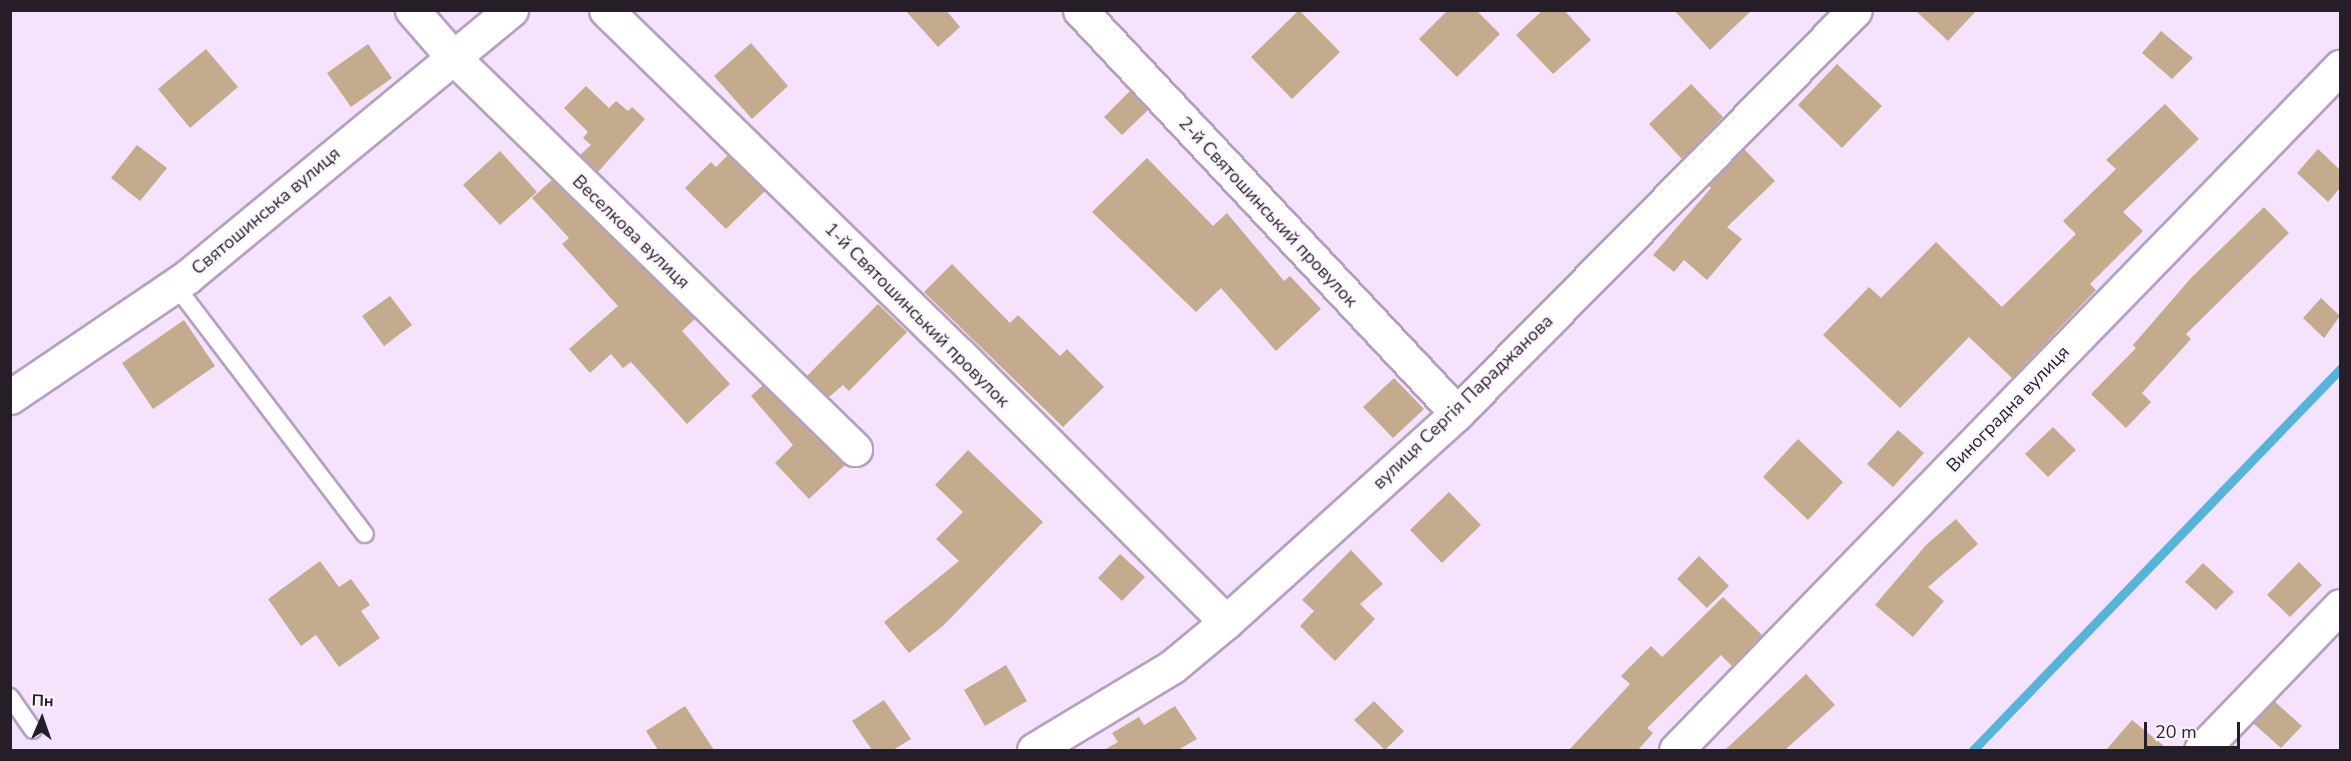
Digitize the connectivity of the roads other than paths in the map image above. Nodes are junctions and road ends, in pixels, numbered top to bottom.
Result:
1 (412, 10) edge
2 (511, 10) edge
3 (606, 10) edge
4 (1080, 10) edge
5 (1855, 10) edge
6 (452, 56) junction
7 (2340, 67) edge
8 (176, 285) junction
9 (10, 397) edge
10 (1457, 412) junction
11 (855, 449) dead end
12 (365, 534) dead end
13 (2340, 606) edge
14 (1226, 622) junction
15 (10, 697) edge
16 (33, 730) dead end
17 (1034, 750) edge
18 (1676, 750) edge
19 (2201, 750) edge

1 - 6 street, Веселкова вулиця
2 - 6 street, Святошинська вулиця
3 - 14 street, 1-й Святошинський провулок
4 - 10 street, 2-й Святошинський провулок
5 - 10 street, вулиця Сергія Параджанова
6 - 8 street, Святошинська вулиця
6 - 11 street, Веселкова вулиця
7 - 18 street, Виноградна вулиця
8 - 9 street, Святошинська вулиця
8 - 12 lane
10 - 14 street, вулиця Сергія Параджанова
13 - 19 street
14 - 17 street, вулиця Сергія Параджанова
15 - 16 lane

